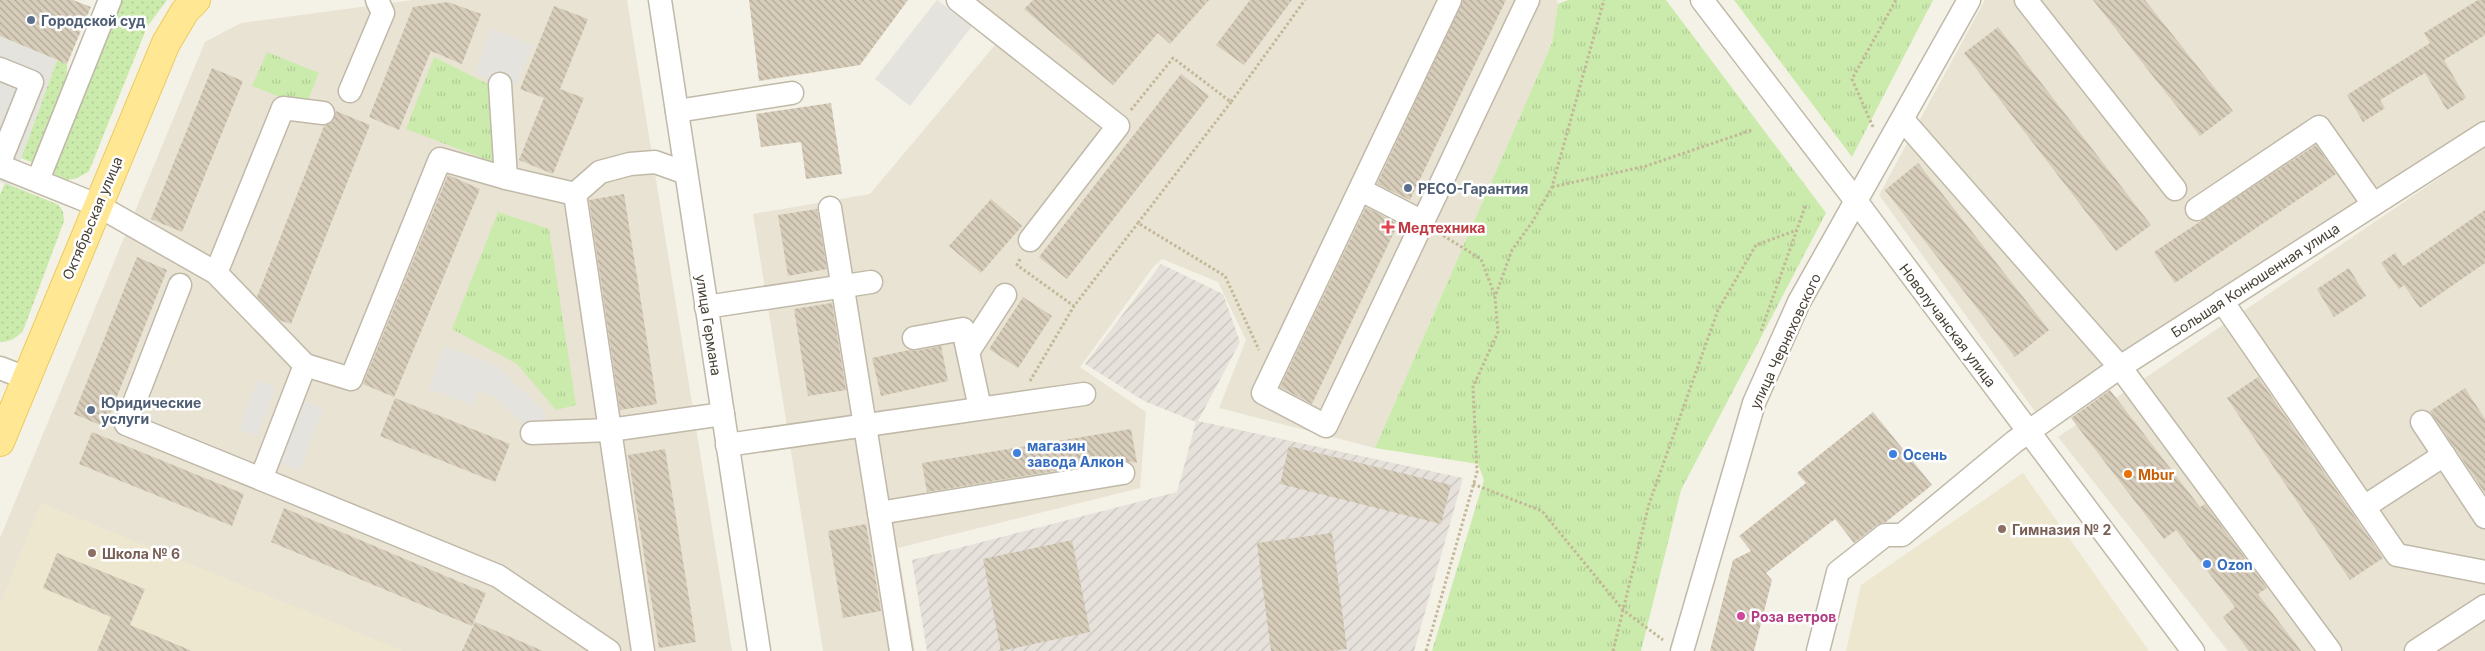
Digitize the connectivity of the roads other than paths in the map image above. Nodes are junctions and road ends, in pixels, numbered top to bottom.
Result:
1 (110, 0) edge
2 (196, 0) edge
3 (377, 0) edge
4 (660, 0) edge
5 (958, 0) edge
6 (1450, 0) edge
7 (1528, 0) edge
8 (1702, 0) edge
9 (1969, 0) edge
10 (2026, 0) edge
11 (0, 69) edge
12 (500, 84) dead end
13 (350, 90) dead end
14 (792, 93) dead end
15 (677, 111) junction
16 (323, 113) dead end
17 (1903, 120) junction
18 (2485, 132) edge
19 (0, 164) edge
20 (686, 173) junction
21 (506, 178) junction
22 (38, 180) junction
23 (2175, 189) dead end
24 (1361, 190) junction
25 (575, 194) junction
26 (1856, 201) junction
27 (2373, 204) junction
28 (97, 205) junction
29 (830, 208) dead end
30 (2197, 209) dead end
31 (1423, 222) junction
32 (1030, 240) road end
33 (216, 274) junction
34 (871, 282) dead end
35 (180, 285) dead end
36 (842, 287) junction
37 (1005, 295) dead end
38 (2222, 301) junction
39 (706, 307) junction
40 (914, 338) dead end
41 (968, 352) junction
42 (306, 365) junction
43 (2120, 367) junction
44 (0, 368) edge
45 (26, 378) junction
46 (1084, 394) dead end
47 (980, 408) junction
48 (723, 414) junction
49 (2422, 422) dead end
50 (865, 425) junction
51 (610, 430) junction
52 (2027, 432) junction
53 (532, 433) dead end
54 (0, 442) edge
55 (727, 445) junction
56 (2444, 455) junction
57 (1123, 473) dead end
58 (261, 479) junction
59 (2364, 507) junction
60 (879, 513) junction
61 (2485, 517) edge
62 (2485, 572) edge
63 (2485, 606) edge
64 (1673, 646) edge
65 (609, 651) edge
66 (643, 651) edge
67 (758, 651) edge
68 (901, 651) edge
69 (1818, 651) edge
70 (2193, 651) edge
71 (2330, 651) edge
72 (2416, 651) edge

1 - 22 street
2 - 28 main road, Октябрьская улица
3 - 13 street
4 - 15 street, улица Германа
5 - 32 street
6 - 24 street
7 - 31 street
8 - 26 street, Новолучанская улица
9 - 17 street, улица Черняховского
10 - 23 street
11 - 19 street
12 - 21 street
14 - 15 street
15 - 20 street, улица Германа
16 - 33 street
17 - 26 street, улица Черняховского
17 - 43 street
18 - 27 street, Большая Конюшенная улица
19 - 22 street
20 - 25 street
20 - 39 street, улица Германа
21 - 25 street
21 - 42 street
22 - 28 street
24 - 31 street
24 - 31 street
25 - 51 street
26 - 52 street, Новолучанская улица
26 - 64 street, улица Черняховского
27 - 30 street
27 - 38 street, Большая Конюшенная улица
28 - 33 street
28 - 45 main road, Октябрьская улица
29 - 36 street
33 - 42 street
34 - 36 street
35 - 58 street
36 - 39 street
36 - 50 street
37 - 41 street
38 - 43 street, Большая Конюшенная улица
38 - 59 street
39 - 48 street, улица Германа
40 - 41 street
41 - 47 street
42 - 58 street
43 - 52 street, Большая Конюшенная улица
43 - 71 street
44 - 45 street
45 - 54 main road, Октябрьская улица
46 - 47 street
47 - 50 street
48 - 51 street
48 - 55 street, улица Германа
49 - 56 street
50 - 55 street
50 - 60 street
51 - 53 street
51 - 66 street
52 - 69 street, Большая Конюшенная улица
52 - 70 street, Новолучанская улица
55 - 67 street, улица Германа
56 - 59 street
56 - 61 street
57 - 60 street
58 - 65 street
59 - 62 street
60 - 68 street
63 - 72 street

